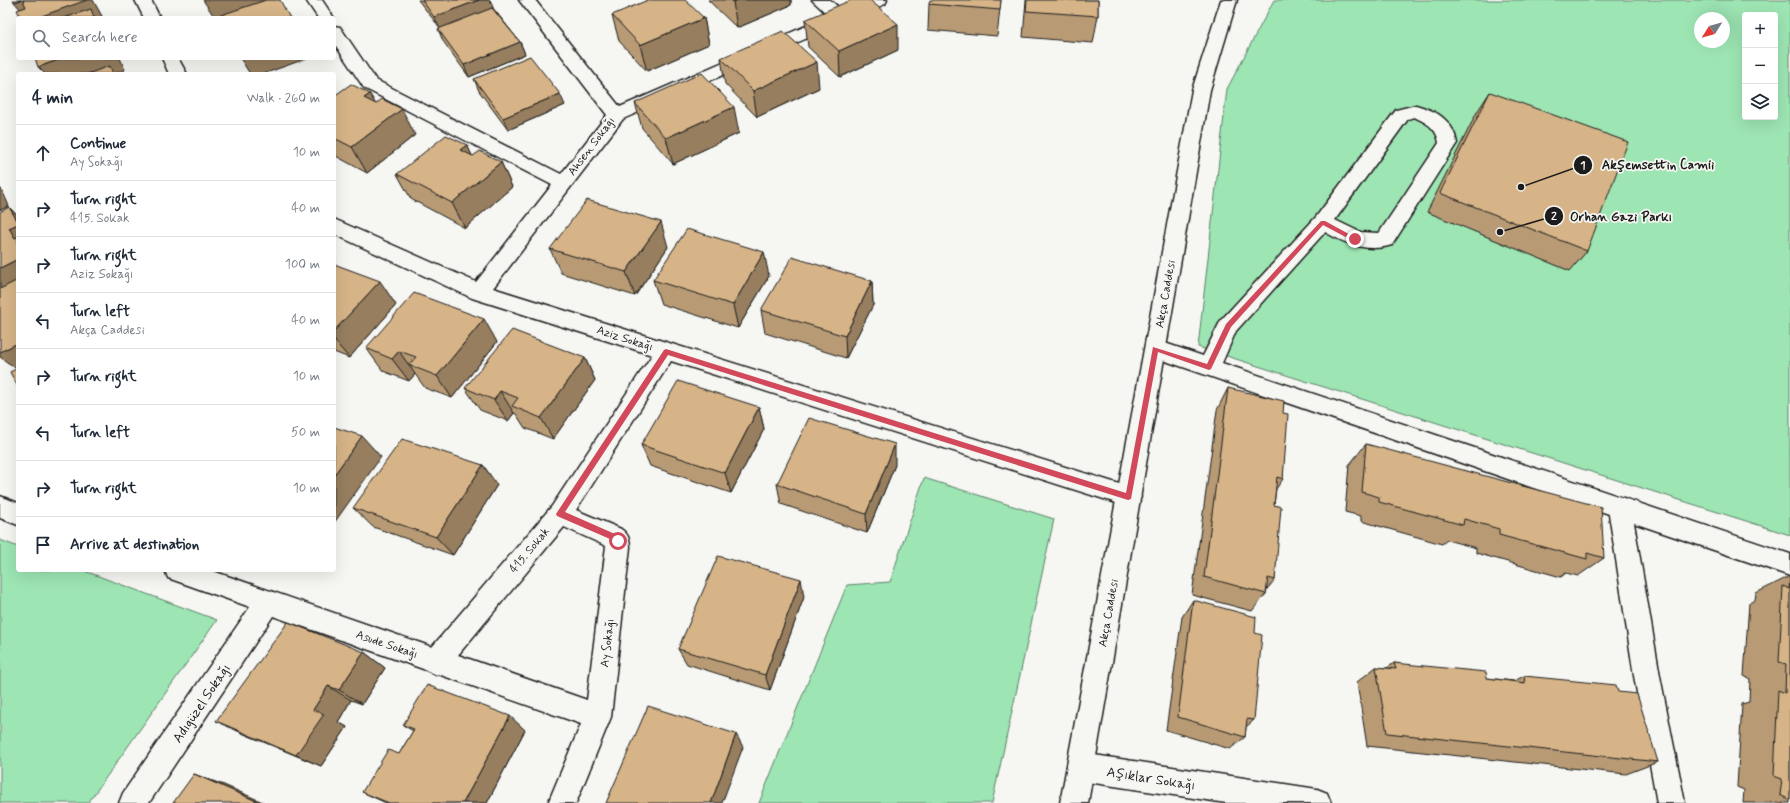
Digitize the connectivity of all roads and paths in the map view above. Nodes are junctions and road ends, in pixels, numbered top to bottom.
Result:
1 (143, 0) edge
2 (314, 0) edge
3 (526, 0) edge
4 (820, 0) edge
5 (880, 0) edge
6 (1229, 0) edge
7 (151, 16) edge
8 (325, 16) edge
9 (840, 17) junction
10 (336, 34) edge
11 (171, 60) edge
12 (177, 72) edge
13 (617, 115) junction
14 (563, 183) junction
15 (1323, 222) junction
16 (336, 227) edge
17 (479, 292) junction
18 (1156, 348) junction
19 (666, 352) junction
20 (1209, 367) junction
21 (1128, 497) junction
22 (1620, 507) junction
23 (560, 514) junction
24 (1790, 565) edge
25 (183, 572) edge
26 (268, 602) junction
27 (436, 662) junction
28 (598, 717) junction
29 (1081, 767) junction
30 (133, 803) edge
31 (562, 803) edge
32 (1074, 803) edge
33 (1317, 803) edge
34 (1671, 803) edge

1 - 7 street
2 - 8 street
3 - 13 street, Ahsen Sokağı
4 - 9 street
5 - 9 street
6 - 18 street, Akça Caddesi
9 - 13 street
10 - 14 street
11 - 12 street
13 - 14 street, Ahsen Sokağı
14 - 17 street, Ahsen Sokağı
15 - 15 street
15 - 20 street
16 - 17 street, Aziz Sokağı
17 - 19 street, Aziz Sokağı
18 - 20 street
18 - 21 street, Akça Caddesi
19 - 21 street, Aziz Sokağı
19 - 23 street, 415. Sokak
20 - 22 street
21 - 29 street, Akça Caddesi
22 - 24 street
22 - 34 street
23 - 27 street, 415. Sokak
23 - 28 street, Ay Sokağı
25 - 26 street, Asude Sokağı
26 - 27 street, Asude Sokağı
26 - 30 street, Adıgüzel Sokağı
27 - 28 street, Asude Sokağı
28 - 31 street, Ay Sokağı
29 - 32 street, Akça Caddesi
29 - 33 street, Aşıklar Sokağı

